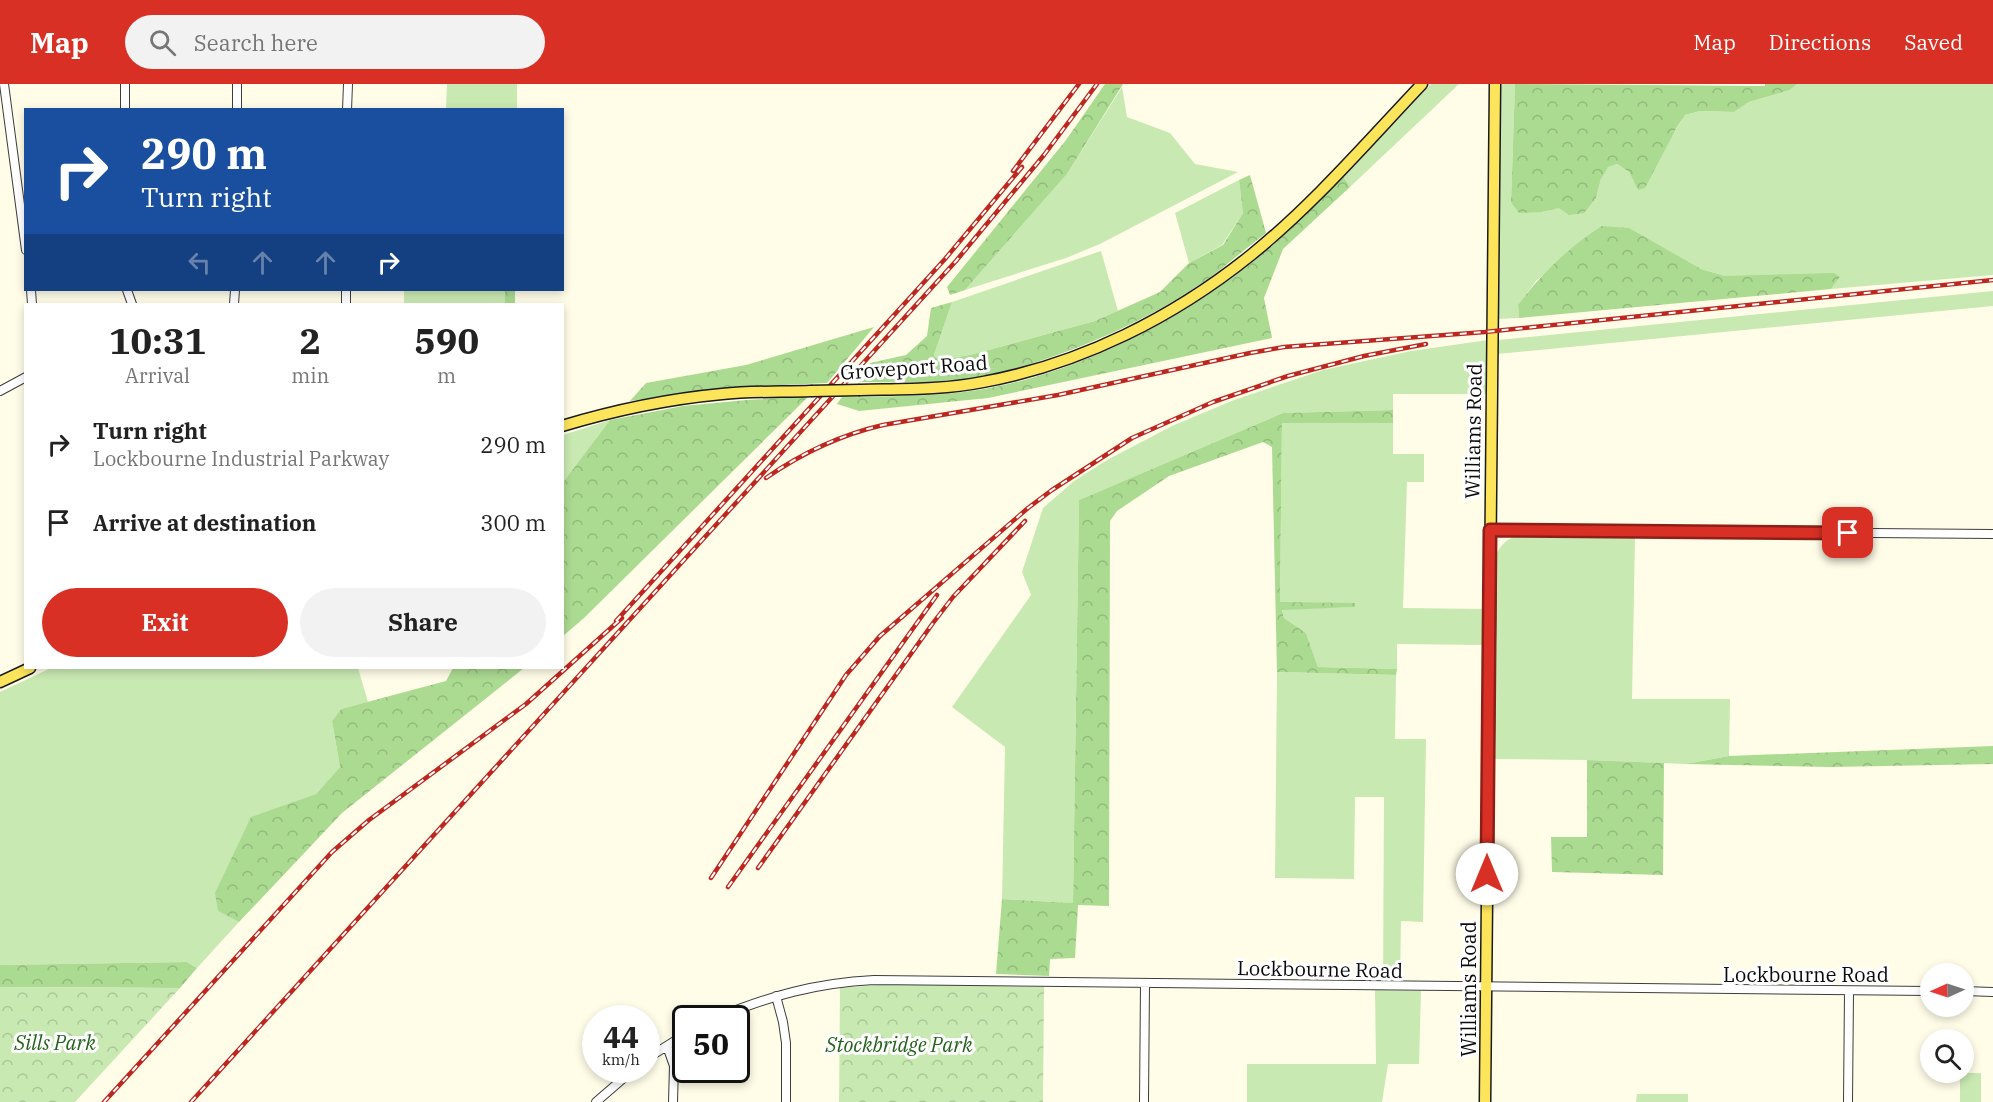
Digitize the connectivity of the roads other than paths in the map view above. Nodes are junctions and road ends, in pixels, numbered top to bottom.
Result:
1 (4, 84) edge
2 (126, 84) edge
3 (237, 84) edge
4 (348, 84) edge
5 (1422, 84) edge
6 (1495, 84) edge
7 (125, 108) edge
8 (237, 108) edge
9 (348, 108) edge
10 (4, 122) edge
11 (24, 238) edge
12 (24, 377) edge
13 (0, 391) edge
14 (564, 425) edge
15 (1490, 530) junction
16 (1993, 534) edge
17 (28, 669) edge
18 (0, 682) edge
19 (1145, 983) junction
20 (1486, 987) junction
21 (1849, 991) junction
22 (1920, 991) edge
23 (1974, 991) edge
24 (1993, 992) edge
25 (776, 996) junction
26 (750, 1006) edge
27 (672, 1043) edge
28 (667, 1046) junction
29 (660, 1050) edge
30 (618, 1083) edge
31 (596, 1102) edge
32 (674, 1102) edge
33 (786, 1102) edge
34 (1144, 1102) edge
35 (1485, 1102) edge
36 (1848, 1102) edge

1 - 10 street
2 - 7 street
3 - 8 street
4 - 9 street
5 - 14 main road, Groveport Road, bridge
6 - 15 main road, Williams Road
10 - 11 street
12 - 13 street
15 - 16 street
15 - 20 main road, Williams Road
17 - 18 main road
19 - 20 street, Lockbourne Road
19 - 25 street, Lockbourne Road
19 - 34 street
20 - 21 street, Lockbourne Road
20 - 35 main road, Williams Road
21 - 22 street, Lockbourne Road
21 - 36 street
23 - 24 street
25 - 26 street, Lockbourne Road
25 - 33 street
27 - 28 street
28 - 29 street
28 - 32 street
30 - 31 street

